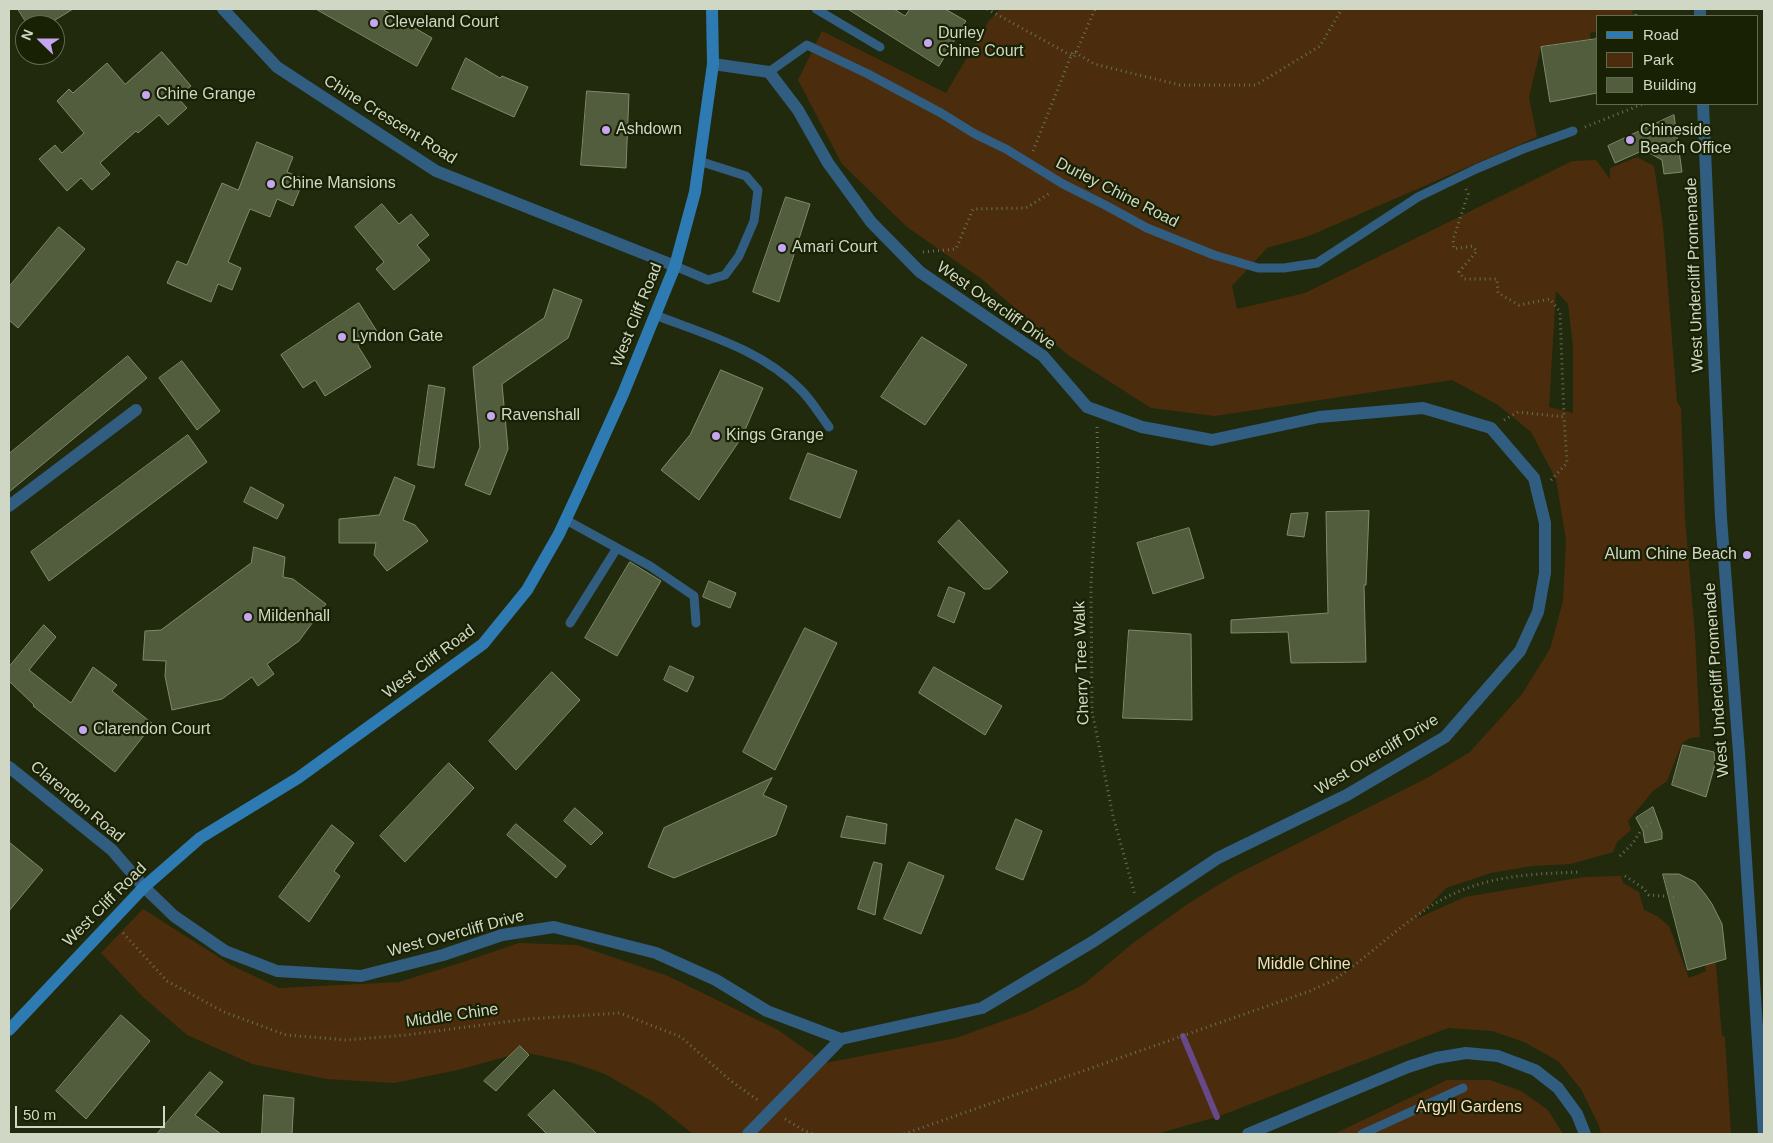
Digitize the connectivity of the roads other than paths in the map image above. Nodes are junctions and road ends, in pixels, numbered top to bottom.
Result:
1 (223, 9) edge
2 (712, 9) edge
3 (816, 9) edge
4 (880, 47) dead end
5 (713, 64) junction
6 (770, 72) junction
7 (1703, 105) edge
8 (1573, 131) road end
9 (699, 161) junction
10 (675, 266) junction
11 (655, 315) junction
12 (136, 410) dead end
13 (829, 427) dead end
14 (9, 506) edge
15 (566, 520) junction
16 (618, 548) junction
17 (696, 622) dead end
18 (570, 623) dead end
19 (9, 767) edge
20 (144, 887) junction
21 (9, 1030) edge
22 (841, 1038) junction
23 (1463, 1088) dead end
24 (748, 1134) edge
25 (1248, 1134) edge
26 (1362, 1134) edge
27 (1584, 1134) edge
28 (1764, 1134) edge

1 - 10 street, Chine Crescent Road
2 - 5 street, West Cliff Road
3 - 4 lane
5 - 6 street
5 - 9 street, West Cliff Road
6 - 8 lane, Durley Chine Road
6 - 22 street, West Overcliff Drive
7 - 28 street, West Undercliff Promenade
9 - 10 street, West Cliff Road
9 - 10 lane
10 - 11 street, West Cliff Road
11 - 13 lane
11 - 15 street, West Cliff Road
12 - 14 street
15 - 16 lane
15 - 20 street, West Cliff Road
16 - 17 lane
16 - 18 lane
19 - 20 street, Clarendon Road
20 - 21 street, West Cliff Road
20 - 22 street, West Overcliff Drive
22 - 24 street
23 - 26 lane
25 - 27 street

